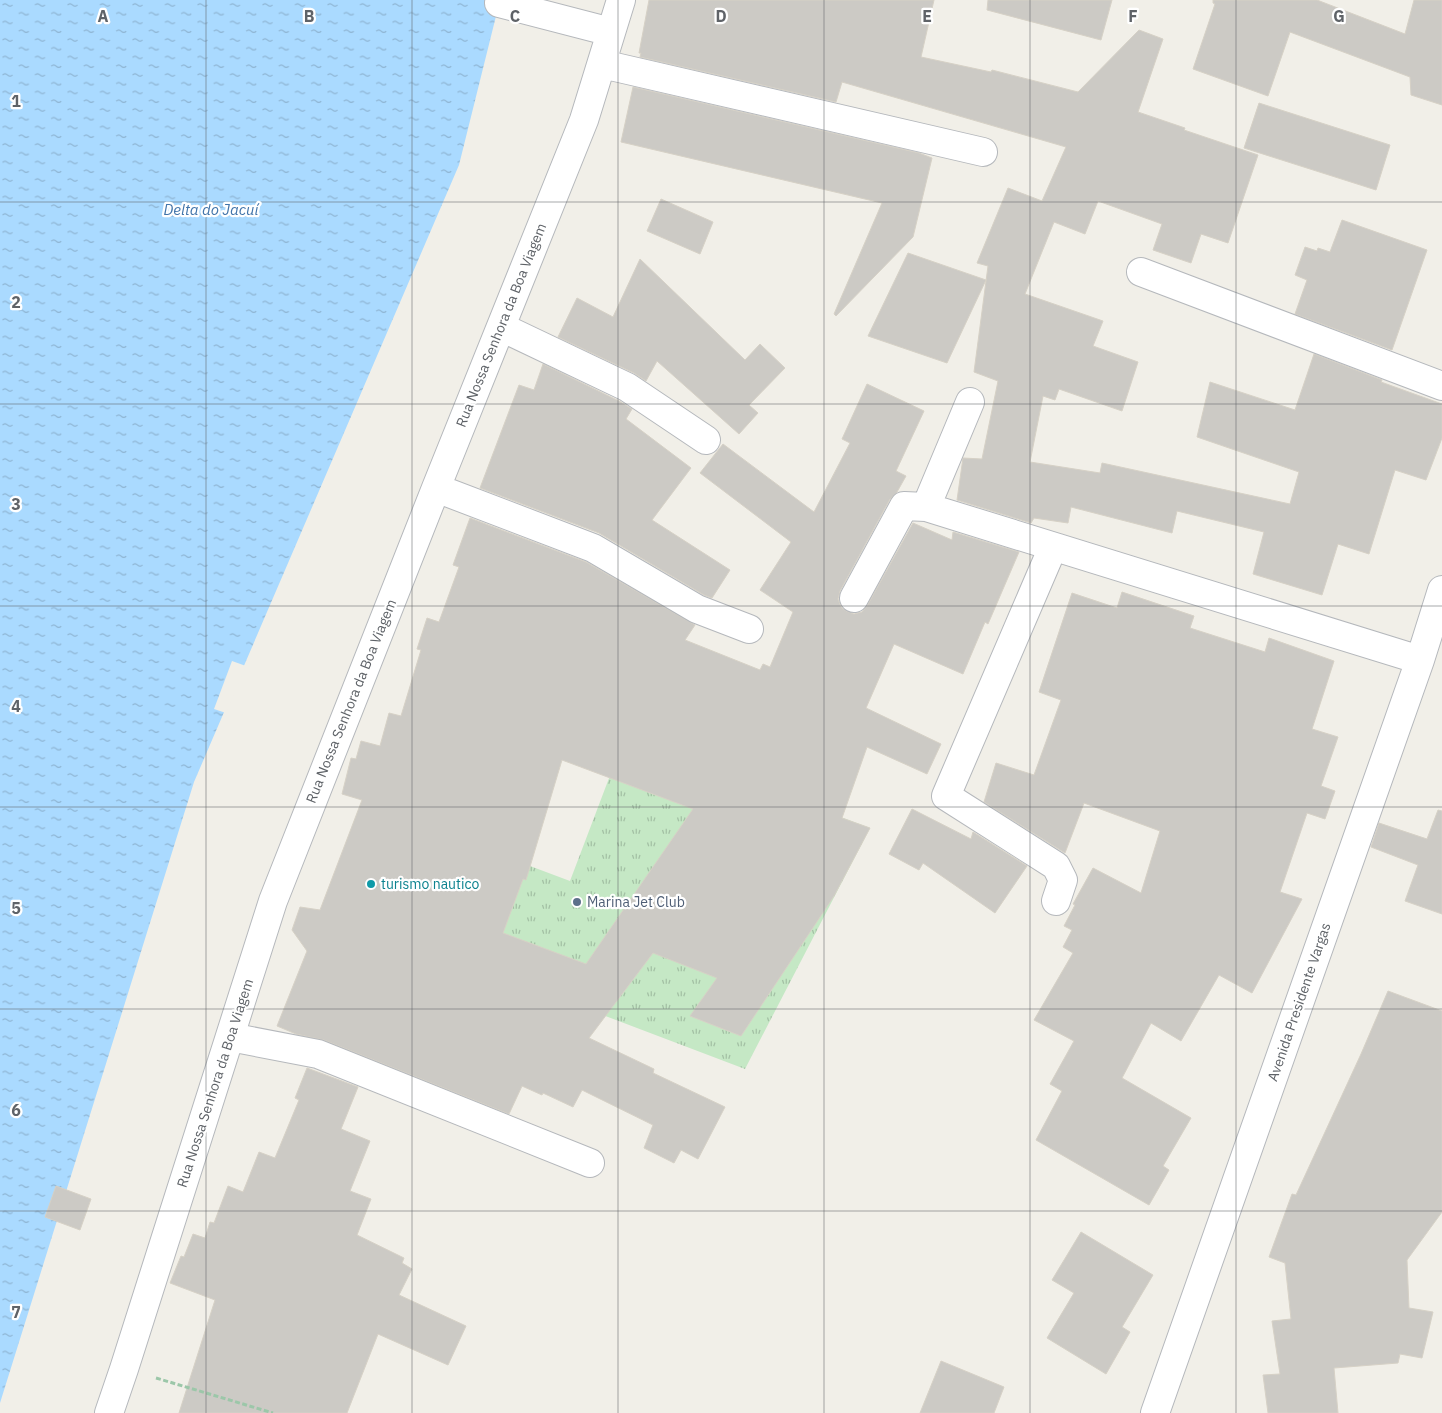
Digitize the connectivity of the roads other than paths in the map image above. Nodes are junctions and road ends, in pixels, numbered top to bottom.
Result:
1 (621, 0) edge
2 (499, 3) dead end
3 (611, 32) junction
4 (602, 64) junction
5 (983, 152) dead end
6 (1141, 272) dead end
7 (501, 327) junction
8 (1442, 386) edge
9 (970, 402) dead end
10 (706, 440) dead end
11 (436, 488) junction
12 (926, 507) junction
13 (1053, 547) junction
14 (1442, 590) edge
15 (854, 598) dead end
16 (749, 629) dead end
17 (1420, 660) junction
18 (1056, 901) dead end
19 (230, 1037) junction
20 (590, 1162) dead end
21 (108, 1413) edge
22 (1155, 1413) edge

1 - 3 street, Rua Nossa Senhora da Boa Viagem
2 - 3 street
3 - 4 street, Rua Nossa Senhora da Boa Viagem
4 - 5 street
4 - 7 street, Rua Nossa Senhora da Boa Viagem
6 - 8 street
7 - 10 street
7 - 11 street, Rua Nossa Senhora da Boa Viagem
9 - 12 street
11 - 16 street
11 - 19 street, Rua Nossa Senhora da Boa Viagem
12 - 13 street
12 - 15 street
13 - 17 street
13 - 18 street
14 - 17 street, Avenida Presidente Vargas
17 - 22 street, Avenida Presidente Vargas
19 - 20 street
19 - 21 street, Rua Nossa Senhora da Boa Viagem

